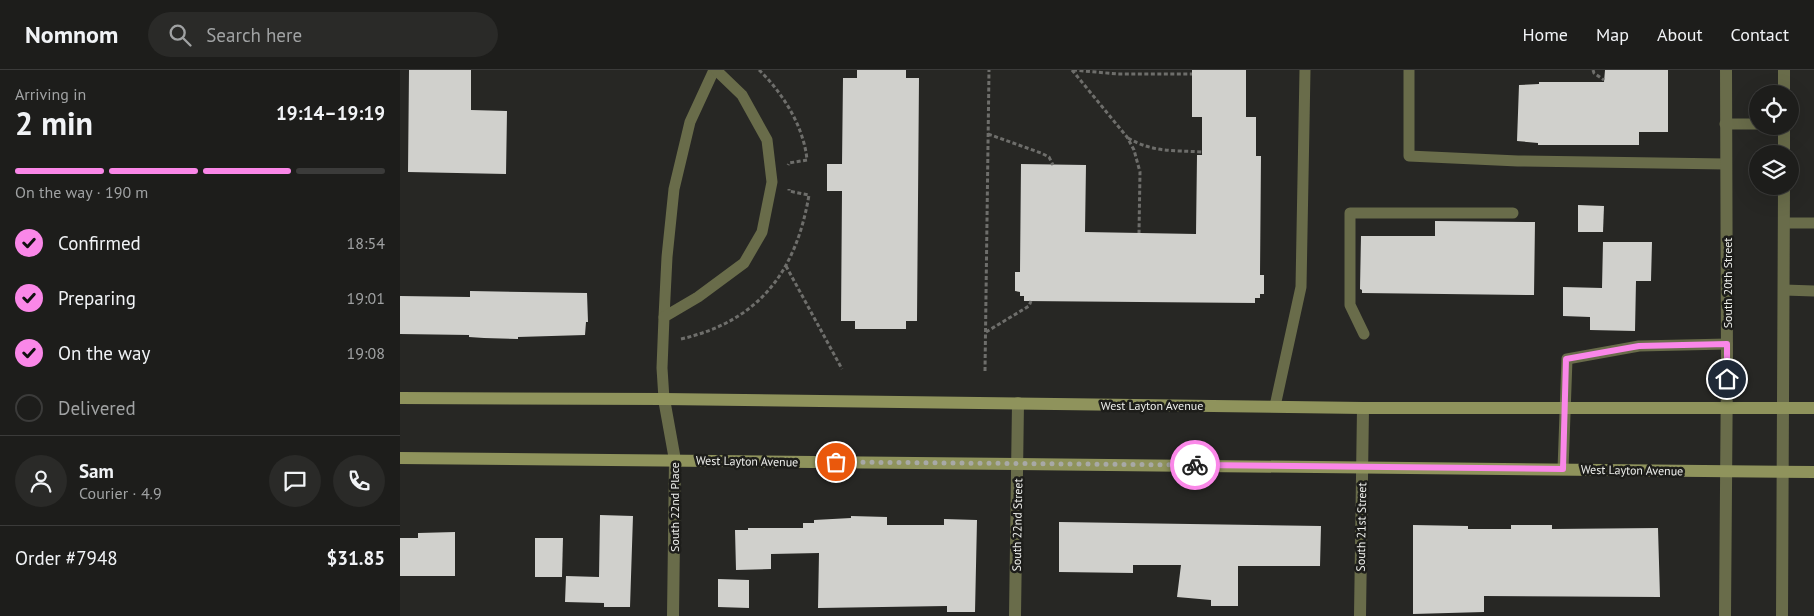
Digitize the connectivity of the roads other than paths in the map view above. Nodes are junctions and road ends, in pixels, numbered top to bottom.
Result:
1 (715, 70) edge
2 (1305, 70) edge
3 (1409, 70) edge
4 (1726, 70) edge
5 (1784, 70) edge
6 (1784, 85) edge
7 (1725, 124) junction
8 (1749, 124) edge
9 (1726, 164) junction
10 (1784, 195) edge
11 (1513, 213) dead end
12 (1784, 224) junction
13 (1814, 224) edge
14 (1784, 290) junction
15 (1814, 291) edge
16 (664, 316) junction
17 (1364, 334) dead end
18 (1727, 344) junction
19 (400, 398) edge
20 (664, 399) junction
21 (1018, 403) junction
22 (1275, 406) junction
23 (1726, 407) junction
24 (1363, 408) junction
25 (1566, 408) junction
26 (1782, 408) junction
27 (1814, 408) edge
28 (400, 458) edge
29 (675, 460) junction
30 (1018, 464) junction
31 (1362, 467) junction
32 (1563, 469) junction
33 (1726, 472) junction
34 (1782, 472) junction
35 (1814, 472) edge
36 (672, 616) edge
37 (1015, 616) edge
38 (1360, 616) edge
39 (1725, 616) edge
40 (1782, 616) edge

1 - 16 lane
1 - 16 lane
2 - 22 lane
3 - 9 lane
4 - 7 street, South 20th Street
5 - 6 street
7 - 8 lane
7 - 9 street, South 20th Street
9 - 18 street, South 20th Street
10 - 12 street
11 - 17 lane
12 - 13 lane
12 - 14 street
14 - 15 lane
14 - 26 street
16 - 20 lane
18 - 23 street, South 20th Street
18 - 25 lane
19 - 20 main road, West Layton Avenue
20 - 21 main road, West Layton Avenue
20 - 29 street, South 22nd Place
21 - 22 main road, West Layton Avenue
21 - 30 street, South 22nd Street
22 - 24 main road, West Layton Avenue
23 - 25 main road, West Layton Avenue
23 - 26 main road, West Layton Avenue
23 - 33 street, South 20th Street
24 - 25 main road, West Layton Avenue
24 - 31 street, South 21st Street
25 - 32 lane
26 - 27 main road, West Layton Avenue
26 - 34 street
28 - 29 main road, West Layton Avenue
29 - 30 main road, West Layton Avenue
29 - 36 street, South 22nd Place
30 - 31 main road, West Layton Avenue
30 - 37 street, South 22nd Street
31 - 32 main road, West Layton Avenue
31 - 38 street, South 21st Street
32 - 33 main road, West Layton Avenue
33 - 34 main road, West Layton Avenue
33 - 39 street, South 20th Street
34 - 35 main road, West Layton Avenue
34 - 40 street

